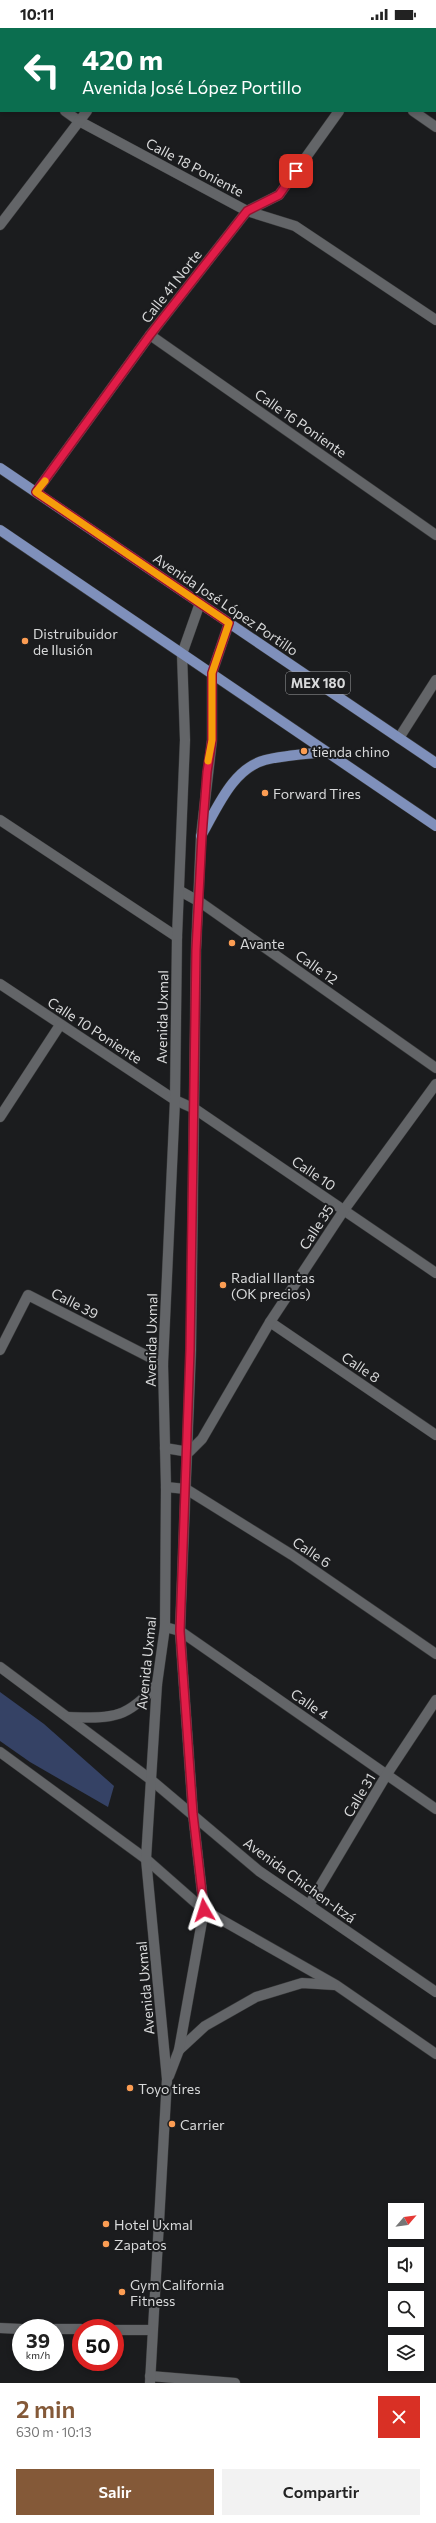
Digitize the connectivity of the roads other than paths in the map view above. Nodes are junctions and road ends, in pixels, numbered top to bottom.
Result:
1 (66, 112) edge
2 (86, 112) edge
3 (338, 112) edge
4 (414, 112) edge
5 (79, 121) junction
6 (436, 127) edge
7 (247, 211) junction
8 (1, 223) edge
9 (436, 320) edge
10 (150, 335) junction
11 (0, 468) edge
12 (36, 492) junction
13 (0, 530) edge
14 (436, 535) edge
15 (200, 603) junction
16 (229, 623) junction
17 (182, 654) junction
18 (212, 673) junction
19 (436, 680) edge
20 (399, 738) junction
21 (326, 752) junction
22 (436, 764) edge
23 (0, 820) edge
24 (436, 826) edge
25 (202, 836) junction
26 (180, 891) junction
27 (200, 902) junction
28 (177, 937) junction
29 (0, 984) edge
30 (60, 1025) junction
31 (436, 1068) edge
32 (436, 1084) edge
33 (175, 1100) junction
34 (194, 1109) junction
35 (0, 1117) edge
36 (344, 1210) junction
37 (436, 1273) edge
38 (270, 1322) junction
39 (0, 1350) edge
40 (163, 1364) junction
41 (436, 1435) edge
42 (165, 1448) junction
43 (186, 1452) junction
44 (166, 1487) junction
45 (186, 1489) junction
46 (165, 1627) junction
47 (180, 1631) junction
48 (436, 1654) edge
49 (0, 1668) edge
50 (157, 1684) junction
51 (436, 1700) edge
52 (68, 1717) junction
53 (0, 1752) edge
54 (387, 1774) junction
55 (150, 1780) junction
56 (436, 1809) edge
57 (193, 1814) junction
58 (146, 1860) junction
59 (309, 1905) junction
60 (204, 1910) junction
61 (336, 1985) junction
62 (436, 1992) edge
63 (179, 2050) junction
64 (436, 2054) edge
65 (168, 2079) junction
66 (0, 2328) edge
67 (12, 2329) edge
68 (124, 2330) edge
69 (151, 2330) junction
70 (150, 2380) edge
71 (235, 2383) edge

1 - 5 main road, Calle 18 Poniente
2 - 5 main road
3 - 7 main road, Calle 41 Norte
4 - 6 main road
5 - 7 main road, Calle 18 Poniente
5 - 8 main road
7 - 9 main road, Calle 18 Poniente
7 - 10 main road, Calle 41 Norte
10 - 12 main road, Calle 41 Norte
10 - 14 main road, Calle 16 Poniente
11 - 12 main road, Avenida José López Portillo / MEX 180
12 - 15 main road, Avenida José López Portillo / MEX 180
13 - 17 main road
15 - 16 main road, Avenida José López Portillo / MEX 180
15 - 17 main road, Avenida Uxmal
16 - 18 main road, Avenida Uxmal
16 - 20 main road, Avenida José López Portillo / MEX 180
17 - 18 main road
17 - 26 main road, Avenida Uxmal
18 - 21 main road
18 - 25 main road, Avenida Uxmal
19 - 20 main road
20 - 22 main road, Avenida José López Portillo / MEX 180
21 - 24 main road
21 - 25 main road
23 - 28 main road
25 - 27 main road, Avenida Uxmal
26 - 27 main road, Calle 12
26 - 28 main road, Avenida Uxmal
27 - 31 main road, Calle 12
27 - 34 main road, Avenida Uxmal
28 - 33 main road, Avenida Uxmal
29 - 30 main road, Calle 10 Poniente
30 - 33 main road, Calle 10 Poniente
30 - 35 main road
32 - 36 main road, Calle 35
33 - 34 main road, Calle 10
33 - 40 main road, Avenida Uxmal
34 - 36 main road, Calle 10
34 - 43 main road, Avenida Uxmal
36 - 37 main road, Calle 10
36 - 38 main road, Calle 35
38 - 41 main road, Calle 8
38 - 43 main road, Calle 35
39 - 40 main road, Calle 39
40 - 42 main road, Avenida Uxmal
42 - 43 main road
42 - 44 main road, Avenida Uxmal
43 - 45 main road, Avenida Uxmal
44 - 45 main road, Calle 6
44 - 46 main road, Avenida Uxmal
45 - 47 main road, Avenida Uxmal
45 - 48 main road, Calle 6
46 - 47 main road, Calle 4
46 - 50 main road, Avenida Uxmal
47 - 54 main road, Calle 4
47 - 57 main road, Avenida Uxmal
49 - 52 main road, Avenida Chichen-Itzá
50 - 52 main road
50 - 55 main road, Avenida Uxmal
51 - 54 main road, Calle 31
52 - 55 main road, Avenida Chichen-Itzá
53 - 58 main road
54 - 56 main road, Calle 4
54 - 59 main road, Calle 31
55 - 57 main road, Avenida Chichen-Itzá
55 - 58 main road, Avenida Uxmal
57 - 59 main road, Avenida Chichen-Itzá
57 - 60 main road, Avenida Uxmal
58 - 60 main road
58 - 65 main road, Avenida Uxmal
59 - 62 main road, Avenida Chichen-Itzá
60 - 61 main road
60 - 63 main road, Avenida Uxmal
61 - 63 main road
61 - 64 main road
63 - 65 main road, Avenida Uxmal
65 - 69 main road, Avenida Uxmal
66 - 67 main road
68 - 69 main road
69 - 70 main road, Avenida Uxmal
70 - 71 main road

